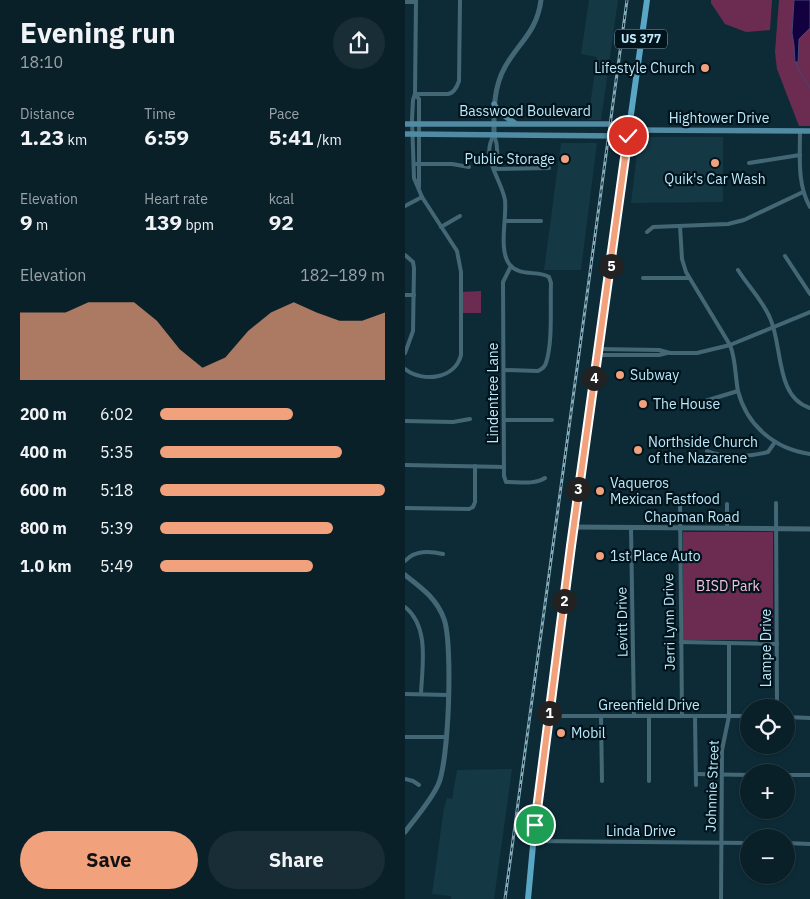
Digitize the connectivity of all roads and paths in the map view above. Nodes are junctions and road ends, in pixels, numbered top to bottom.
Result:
1 (460, 0) edge
2 (541, 0) edge
3 (647, 0) edge
4 (415, 1) edge
5 (405, 2) edge
6 (415, 94) junction
7 (494, 104) junction
8 (405, 124) edge
9 (416, 124) junction
10 (494, 124) junction
11 (517, 124) junction
12 (628, 130) junction
13 (800, 131) junction
14 (810, 131) edge
15 (405, 134) edge
16 (416, 134) junction
17 (494, 135) junction
18 (800, 155) junction
19 (749, 163) dead end
20 (413, 164) junction
21 (419, 164) junction
22 (469, 167) dead end
23 (494, 168) junction
24 (549, 168) dead end
25 (419, 192) junction
26 (803, 192) junction
27 (422, 197) junction
28 (405, 206) edge
29 (810, 207) edge
30 (460, 216) dead end
31 (505, 221) junction
32 (541, 221) dead end
33 (680, 226) junction
34 (441, 227) junction
35 (647, 232) dead end
36 (406, 255) edge
37 (785, 256) dead end
38 (511, 266) junction
39 (738, 270) dead end
40 (643, 278) dead end
41 (689, 278) junction
42 (810, 294) edge
43 (405, 295) edge
44 (414, 295) junction
45 (810, 312) edge
46 (774, 327) junction
47 (730, 345) junction
48 (598, 352) junction
49 (405, 353) edge
50 (405, 369) edge
51 (504, 370) junction
52 (738, 391) junction
53 (705, 401) dead end
54 (810, 408) edge
55 (470, 419) dead end
56 (504, 420) junction
57 (552, 420) dead end
58 (405, 421) edge
59 (775, 442) junction
60 (707, 451) dead end
61 (810, 454) edge
62 (405, 465) edge
63 (475, 466) junction
64 (504, 467) junction
65 (545, 478) dead end
66 (679, 502) dead end
67 (776, 503) dead end
68 (727, 504) dead end
69 (405, 508) edge
70 (573, 527) junction
71 (631, 528) junction
72 (679, 528) junction
73 (727, 528) junction
74 (777, 529) junction
75 (810, 529) edge
76 (443, 554) dead end
77 (405, 561) edge
78 (405, 575) edge
79 (405, 607) edge
80 (681, 642) junction
81 (729, 643) junction
82 (777, 644) junction
83 (405, 694) edge
84 (421, 694) junction
85 (448, 695) junction
86 (777, 699) edge
87 (549, 716) junction
88 (601, 716) junction
89 (634, 716) junction
90 (649, 716) junction
91 (682, 716) junction
92 (695, 716) junction
93 (729, 716) junction
94 (740, 716) edge
95 (795, 717) edge
96 (810, 718) edge
97 (405, 737) edge
98 (447, 737) junction
99 (696, 774) junction
100 (723, 774) junction
101 (740, 775) edge
102 (795, 775) edge
103 (810, 775) edge
104 (405, 779) edge
105 (601, 780) dead end
106 (649, 781) dead end
107 (419, 785) dead end
108 (696, 785) dead end
109 (405, 832) edge
110 (533, 841) junction
111 (721, 843) junction
112 (740, 843) edge
113 (795, 844) edge
114 (810, 844) edge
115 (528, 899) edge
116 (721, 899) edge

1 - 6 street
2 - 7 street
3 - 12 main road, US 377
4 - 5 street
4 - 6 street
6 - 9 street
7 - 10 street
7 - 11 main road
8 - 9 main road, Basswood Boulevard
9 - 10 main road, Basswood Boulevard
9 - 16 street
10 - 11 main road, Basswood Boulevard
10 - 17 street
11 - 12 main road, Basswood Boulevard
12 - 13 main road, Hightower Drive
12 - 17 main road, Basswood Boulevard
12 - 48 main road, US 377
13 - 14 main road, Hightower Drive
13 - 18 street
15 - 16 main road, Basswood Boulevard
16 - 17 main road, Basswood Boulevard
16 - 20 street
16 - 21 street
17 - 23 street
17 - 23 street
18 - 19 street
18 - 26 street
20 - 21 street
20 - 25 street
21 - 22 street
21 - 25 street
23 - 24 street
23 - 31 street
25 - 27 street
26 - 29 street
26 - 33 street
27 - 28 street
27 - 34 street
30 - 34 street
31 - 32 street
31 - 38 street
33 - 35 street
33 - 41 street
34 - 50 street
36 - 44 street
37 - 42 street
38 - 51 street, Lindentree Lane
38 - 51 street
39 - 46 street
40 - 41 street
41 - 47 street
43 - 44 street
44 - 49 street
45 - 46 street
46 - 47 street
46 - 54 street
47 - 48 street
47 - 52 street
48 - 70 main road, US 377
51 - 56 street, Lindentree Lane
52 - 53 street
52 - 59 street
55 - 58 street
56 - 57 street
56 - 64 street, Lindentree Lane
59 - 60 street
59 - 61 street
62 - 63 street
63 - 64 street
63 - 69 street
64 - 65 street
66 - 72 street, Jerri Lynn Drive
67 - 74 street, Lampe Drive
68 - 73 street
70 - 71 street, Chapman Road
70 - 87 main road, US 377
71 - 72 street, Chapman Road
71 - 89 street, Levitt Drive
72 - 73 street, Chapman Road
72 - 80 street, Jerri Lynn Drive
73 - 74 street, Chapman Road
74 - 75 street, Chapman Road
74 - 82 street, Lampe Drive
76 - 77 street
78 - 85 street
79 - 84 street
80 - 81 street
80 - 91 street, Jerri Lynn Drive
81 - 82 street
81 - 93 street, Johnnie Street
82 - 86 street, Lampe Drive
83 - 84 street
84 - 85 street
85 - 98 street
87 - 88 street, Greenfield Drive
87 - 110 main road, US 377
88 - 89 street, Greenfield Drive
88 - 105 street
89 - 90 street, Greenfield Drive
90 - 91 street, Greenfield Drive
90 - 106 street
91 - 92 street, Greenfield Drive
92 - 93 street, Greenfield Drive
92 - 99 street
93 - 94 street, Greenfield Drive
93 - 100 street, Johnnie Street
95 - 96 street
97 - 98 street
98 - 109 street
99 - 100 street
99 - 108 street
100 - 101 street
100 - 111 street, Johnnie Street
102 - 103 street
104 - 107 street
110 - 111 street, Linda Drive
110 - 115 main road, US 377
111 - 112 street, Linda Drive
111 - 116 street, Johnnie Street
113 - 114 street

